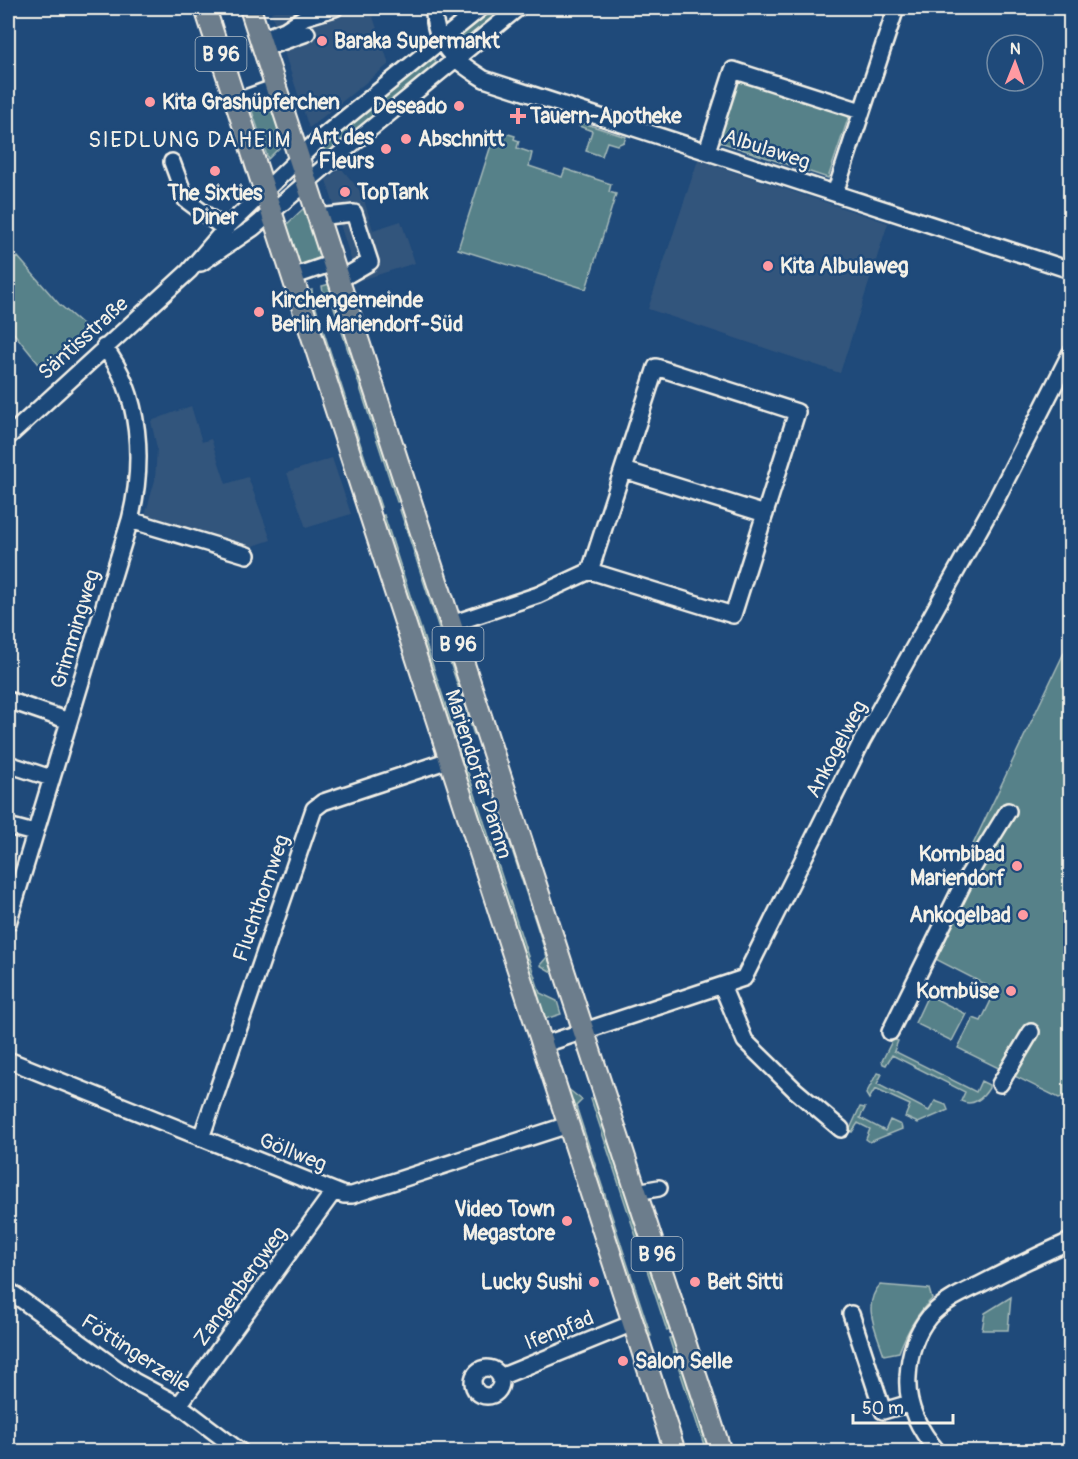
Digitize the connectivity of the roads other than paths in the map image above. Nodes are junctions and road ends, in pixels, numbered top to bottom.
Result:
1 (205, 8) edge
2 (250, 8) edge
3 (335, 8) edge
4 (434, 8) edge
5 (481, 8) edge
6 (518, 8) edge
7 (896, 8) edge
8 (307, 33) dead end
9 (441, 41) junction
10 (261, 44) junction
11 (454, 59) junction
12 (276, 87) junction
13 (237, 101) junction
14 (861, 111) junction
15 (706, 151) junction
16 (299, 159) junction
17 (172, 162) dead end
18 (307, 182) junction
19 (264, 191) junction
20 (835, 193) junction
21 (271, 213) junction
22 (318, 217) junction
23 (225, 229) junction
24 (1071, 270) edge
25 (189, 271) junction
26 (336, 272) junction
27 (292, 277) junction
28 (104, 347) junction
29 (1071, 354) edge
30 (8, 437) edge
31 (624, 470) junction
32 (765, 514) junction
33 (130, 520) junction
34 (247, 555) dead end
35 (591, 571) junction
36 (451, 624) junction
37 (8, 700) edge
38 (69, 721) junction
39 (449, 760) junction
40 (8, 764) edge
41 (51, 778) junction
42 (1008, 811) dead end
43 (8, 826) edge
44 (34, 833) junction
45 (8, 923) edge
46 (722, 986) junction
47 (584, 1031) junction
48 (890, 1032) dead end
49 (1031, 1032) dead end
50 (542, 1045) junction
51 (8, 1060) edge
52 (1000, 1084) dead end
53 (568, 1125) junction
54 (841, 1129) dead end
55 (201, 1138) junction
56 (659, 1188) dead end
57 (334, 1191) junction
58 (636, 1192) junction
59 (1071, 1241) edge
60 (8, 1290) edge
61 (851, 1314) dead end
62 (633, 1323) junction
63 (500, 1377) dead end
64 (910, 1403) junction
65 (178, 1405) junction
66 (241, 1452) edge
67 (675, 1452) edge
68 (721, 1452) edge
69 (938, 1452) edge

1 - 13 main road, Mariendorfer Damm / B 96
2 - 10 main road, Mariendorfer Damm / B 96
3 - 10 street
4 - 9 street
5 - 9 street, Säntisstraße
6 - 11 street, Säntisstraße
7 - 14 street
8 - 10 street
9 - 11 street
9 - 16 street, Säntisstraße
10 - 12 main road, Mariendorfer Damm / B 96
11 - 15 street, Albulaweg
11 - 18 street, Säntisstraße
12 - 13 street
12 - 16 main road, Mariendorfer Damm / B 96
13 - 19 main road, Mariendorfer Damm / B 96
14 - 15 street
14 - 20 street
15 - 20 street, Albulaweg
16 - 18 main road, Mariendorfer Damm / B 96
16 - 19 street, Säntisstraße
17 - 23 street
18 - 21 street, Säntisstraße
18 - 22 main road, Mariendorfer Damm / B 96
19 - 21 main road, Mariendorfer Damm / B 96
19 - 23 street, Säntisstraße
20 - 24 street, Albulaweg
21 - 25 street, Säntisstraße
21 - 27 main road, Mariendorfer Damm / B 96
22 - 26 main road, Mariendorfer Damm / B 96
22 - 26 street
23 - 25 street, Säntisstraße
25 - 28 street, Säntisstraße
26 - 27 street
26 - 36 main road, Mariendorfer Damm / B 96
27 - 39 main road, Mariendorfer Damm / B 96
28 - 30 street, Säntisstraße
28 - 33 street, Grimmingweg
29 - 46 street, Ankogelweg
31 - 32 street
31 - 32 street
31 - 35 street
32 - 35 street
33 - 34 street
33 - 38 street, Grimmingweg
35 - 36 street
36 - 47 main road, Mariendorfer Damm / B 96
37 - 38 street
38 - 41 street, Grimmingweg
39 - 50 main road, Mariendorfer Damm / B 96
39 - 55 street, Fluchthornweg
40 - 41 street
41 - 44 street, Grimmingweg
42 - 48 street
43 - 44 street
44 - 45 street, Grimmingweg
46 - 47 street, Ankogelweg
46 - 54 street
47 - 50 street, Ankogelweg
47 - 58 main road, Mariendorfer Damm / B 96
49 - 52 street
50 - 53 main road, Mariendorfer Damm / B 96
51 - 55 street, Göllweg
53 - 57 street, Göllweg
53 - 62 main road, Mariendorfer Damm / B 96
55 - 57 street, Göllweg
56 - 58 street
57 - 65 street, Zangenbergweg
58 - 68 main road, Mariendorfer Damm / B 96
59 - 64 street
60 - 65 street, Föttingerzeile
61 - 64 street
62 - 63 street, Ifenpfad
62 - 67 main road, Mariendorfer Damm / B 96
64 - 69 street
65 - 66 street, Föttingerzeile

